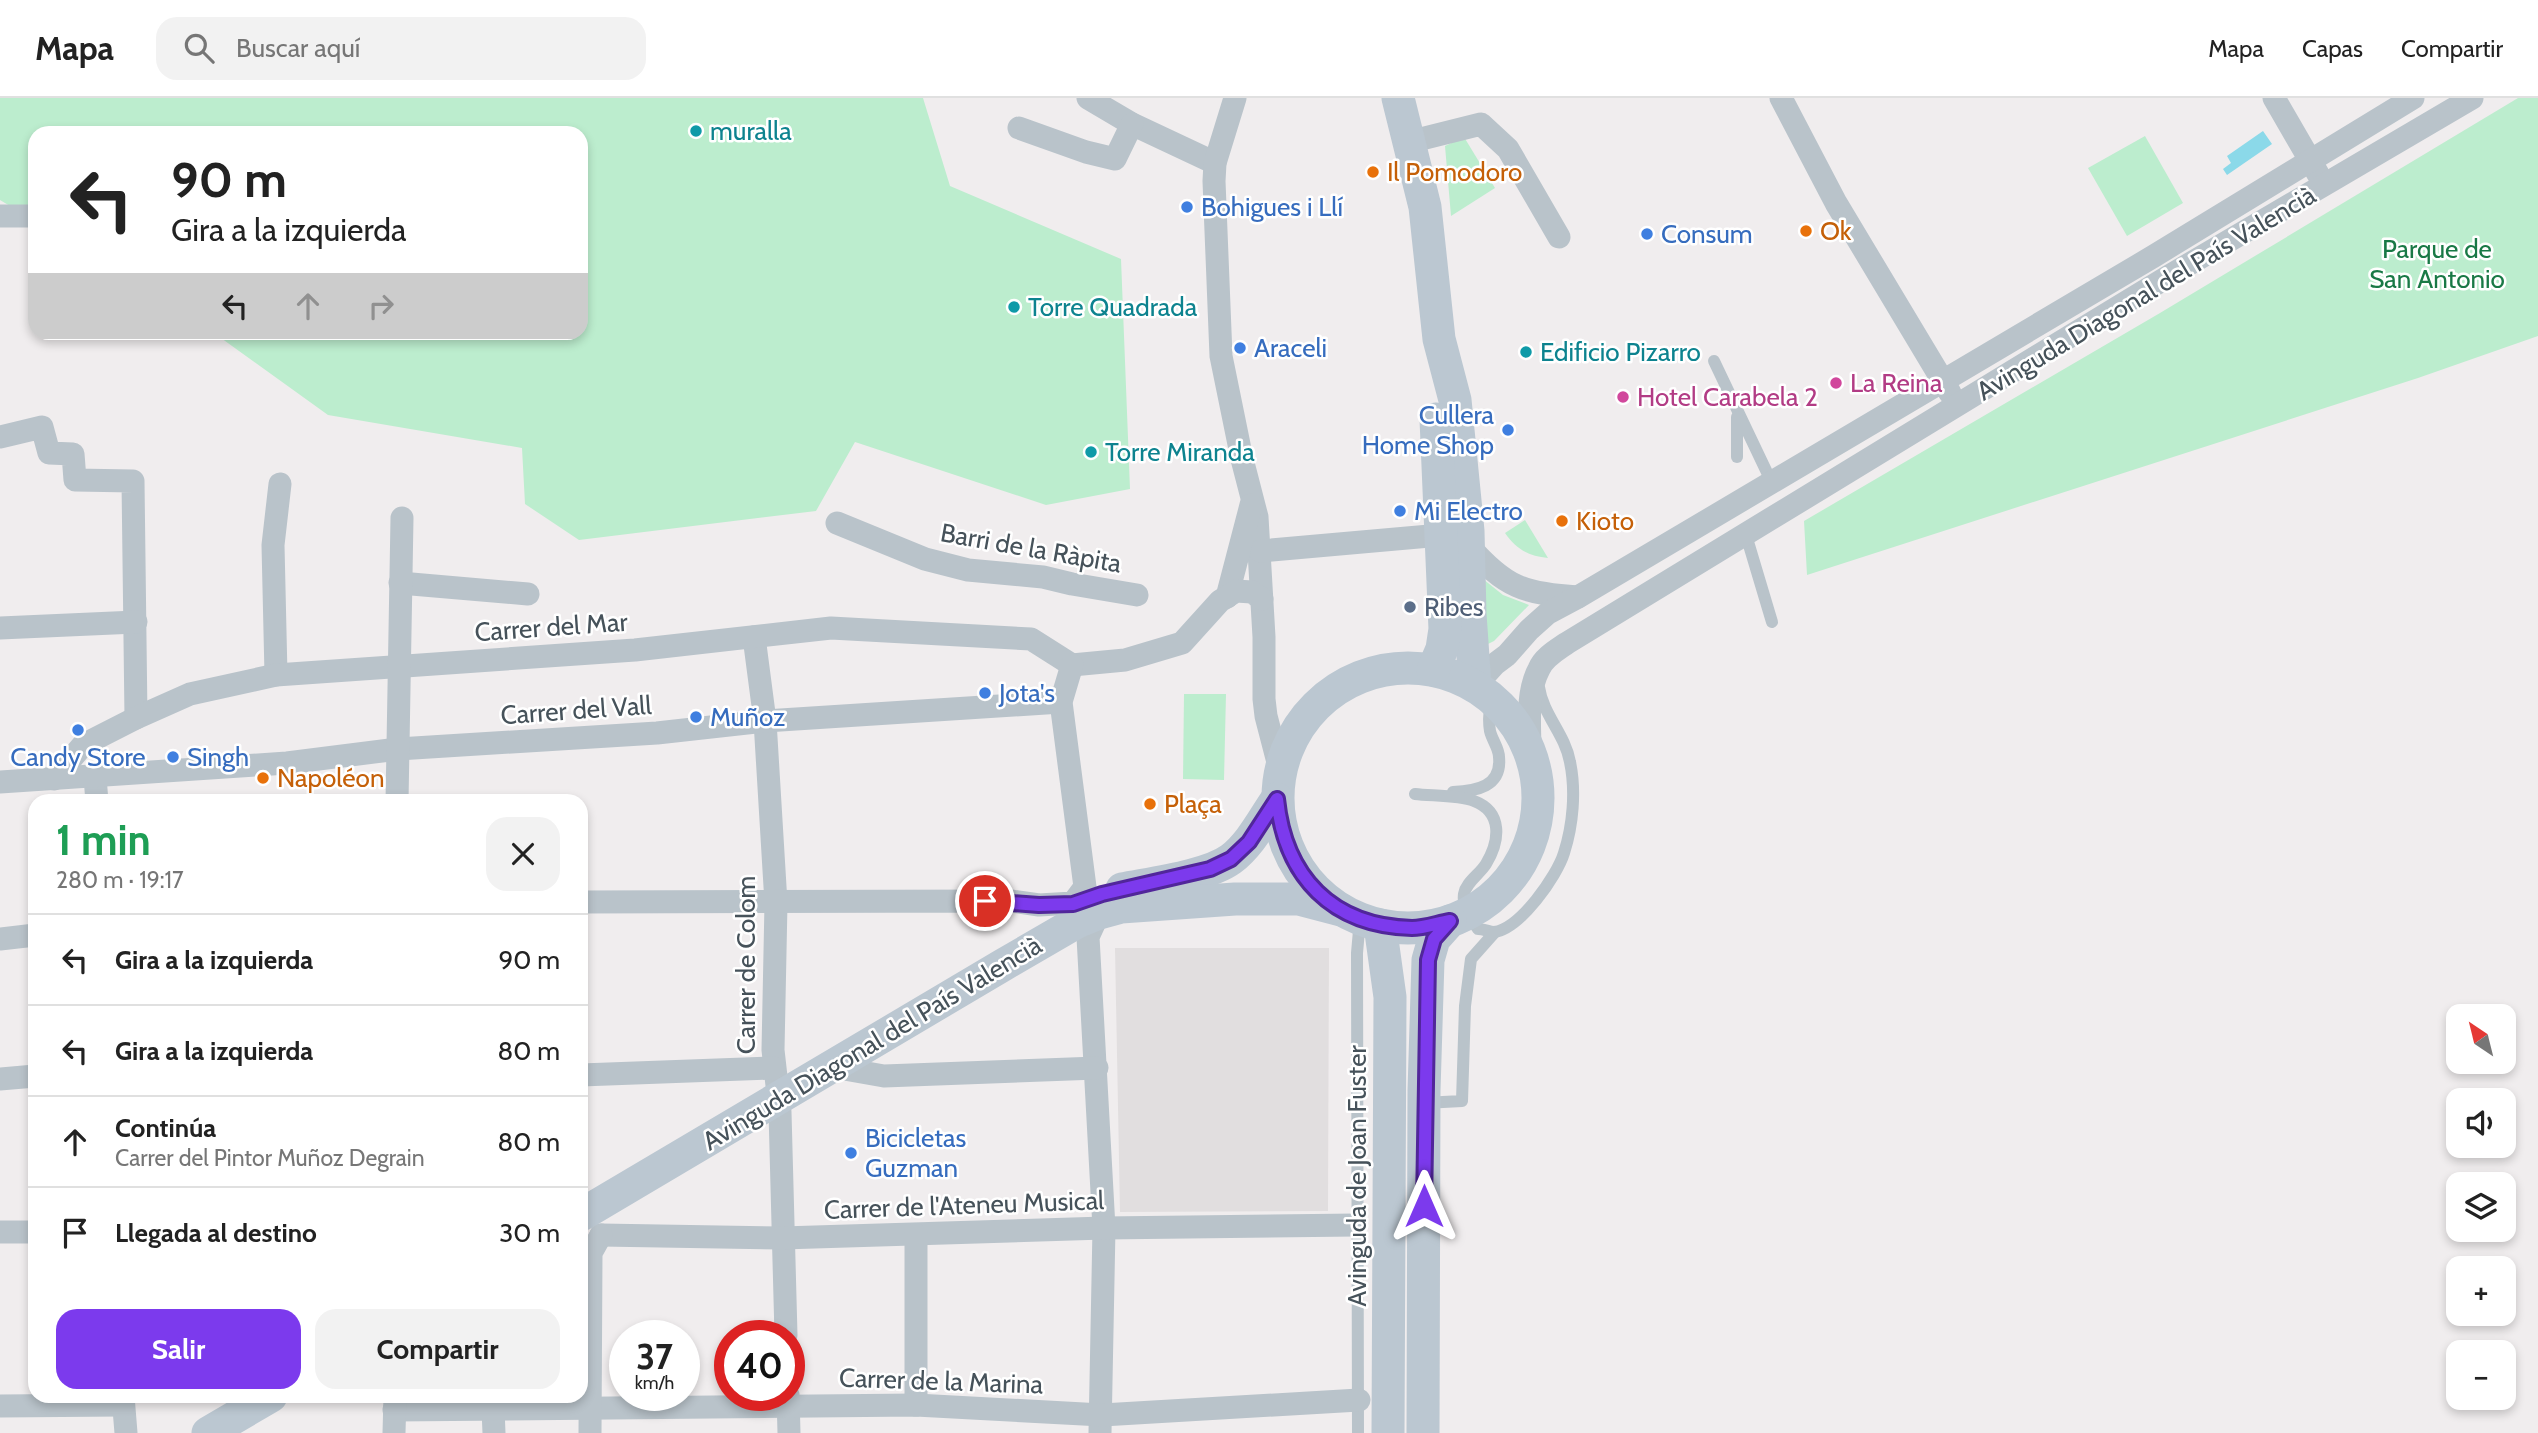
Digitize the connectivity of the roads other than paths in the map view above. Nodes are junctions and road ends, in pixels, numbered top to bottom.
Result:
1 (1088, 98) edge
2 (1235, 98) edge
3 (1398, 98) edge
4 (1781, 98) edge
5 (2274, 98) edge
6 (2413, 98) edge
7 (2472, 98) edge
8 (1132, 124) junction
9 (1019, 128) dead end
10 (1409, 142) junction
11 (2309, 161) junction
12 (1215, 163) junction
13 (2326, 185) junction
14 (0, 216) edge
15 (28, 216) edge
16 (1559, 237) dead end
17 (1714, 361) dead end
18 (1942, 380) junction
19 (1958, 406) junction
20 (1737, 413) junction
21 (0, 437) edge
22 (1737, 457) dead end
23 (1772, 483) junction
24 (279, 484) dead end
25 (1252, 499) junction
26 (402, 518) dead end
27 (837, 523) dead end
28 (1746, 535) junction
29 (1455, 540) junction
30 (1260, 551) junction
31 (400, 583) junction
32 (528, 594) dead end
33 (1138, 595) dead end
34 (1227, 597) junction
35 (1578, 597) junction
36 (1262, 599) junction
37 (136, 622) junction
38 (1772, 622) dead end
39 (0, 628) edge
40 (754, 638) junction
41 (1072, 665) junction
42 (399, 667) junction
43 (1433, 670) junction
44 (1537, 674) junction
45 (276, 675) junction
46 (1483, 692) junction
47 (1061, 702) junction
48 (136, 718) junction
49 (765, 721) junction
50 (398, 749) junction
51 (1530, 752) junction
52 (95, 777) junction
53 (54, 779) junction
54 (0, 782) edge
55 (1279, 784) junction
56 (96, 794) edge
57 (397, 794) edge
58 (588, 902) edge
59 (776, 903) junction
60 (1086, 908) junction
61 (1459, 917) junction
62 (1360, 918) junction
63 (1495, 932) junction
64 (28, 936) edge
65 (0, 939) edge
66 (833, 1067) junction
67 (1097, 1068) junction
68 (588, 1075) edge
69 (28, 1077) edge
70 (0, 1079) edge
71 (776, 1082) junction
72 (1424, 1103) junction
73 (588, 1215) edge
74 (1356, 1224) junction
75 (1104, 1228) junction
76 (0, 1232) edge
77 (28, 1232) edge
78 (916, 1235) junction
79 (782, 1238) junction
80 (785, 1320) edge
81 (1359, 1400) junction
82 (805, 1401) edge
83 (74, 1403) edge
84 (123, 1403) edge
85 (232, 1403) edge
86 (259, 1403) edge
87 (714, 1403) edge
88 (916, 1405) junction
89 (0, 1406) edge
90 (589, 1408) junction
91 (493, 1409) junction
92 (788, 1411) edge
93 (395, 1413) edge
94 (1101, 1424) edge
95 (126, 1433) edge
96 (182, 1433) edge
97 (208, 1433) edge
98 (494, 1433) edge
99 (590, 1433) edge
100 (789, 1433) edge
101 (1358, 1433) edge
102 (1388, 1433) edge
103 (1423, 1433) edge

1 - 8 street
2 - 12 street
3 - 10 street
4 - 18 street
5 - 11 street
6 - 11 street, Avinguda Diagonal del País Valencià
7 - 13 street, Avinguda Diagonal del País Valencià
8 - 9 street
8 - 12 street
10 - 16 street
10 - 29 street
11 - 13 street
11 - 18 street, Avinguda Diagonal del País Valencià
12 - 25 street
13 - 19 street, Avinguda Diagonal del País Valencià
14 - 15 street
17 - 20 lane
18 - 19 street
18 - 23 street, Avinguda Diagonal del País Valencià
19 - 28 street, Avinguda Diagonal del País Valencià
20 - 22 lane
20 - 23 lane
21 - 37 street
23 - 35 street, Avinguda Diagonal del País Valencià
24 - 45 street
25 - 30 street
25 - 34 street
26 - 31 street
27 - 33 street, Barri de la Ràpita
28 - 38 lane
28 - 44 street, Avinguda Diagonal del País Valencià
29 - 30 street
29 - 35 street
29 - 43 street
29 - 46 street
30 - 36 street
31 - 32 street
31 - 42 street
34 - 36 street
34 - 41 street
35 - 46 street, Avinguda Diagonal del País Valencià
36 - 55 street
37 - 39 street
37 - 48 street
40 - 41 street, Carrer del Mar
40 - 42 street, Carrer del Mar
40 - 49 street, Carrer de Colom
41 - 47 street
42 - 45 street, Carrer del Mar
42 - 50 street
43 - 46 street, Avinguda Diagonal del País Valencià
43 - 55 street, Avinguda Diagonal del País Valencià
44 - 51 street, Avinguda Diagonal del País Valencià
44 - 63 lane
45 - 48 street, Carrer del Mar
46 - 51 street
46 - 61 lane
47 - 49 street, Carrer del Vall
47 - 60 street
48 - 53 street, Carrer del Mar
49 - 50 street, Carrer del Vall
49 - 59 street, Carrer de Colom
50 - 52 street, Carrer del Vall
50 - 57 street
51 - 61 street
52 - 53 street, Carrer del Vall
52 - 56 street
53 - 54 street, Carrer del Vall
55 - 60 street, Avinguda Diagonal del País Valencià
55 - 62 street
58 - 59 street
59 - 60 street
59 - 71 street, Carrer de Colom
60 - 62 street, Avinguda Diagonal del País Valencià
60 - 66 street, Avinguda Diagonal del País Valencià
60 - 67 street
60 - 71 street, Avinguda Diagonal del País Valencià
61 - 62 street, Avinguda Diagonal del País Valencià
61 - 63 lane
61 - 72 street
62 - 74 lane, Avinguda de Joan Fuster
62 - 102 street, Avinguda de Joan Fuster
63 - 72 lane
64 - 65 street
66 - 67 street
66 - 71 street, Avinguda Diagonal del País Valencià
67 - 75 street
68 - 71 street
69 - 70 street
71 - 73 street, Avinguda Diagonal del País Valencià
71 - 79 street, Carrer de Colom
72 - 103 street
73 - 79 street, Carrer de l'Ateneu Musical
73 - 90 street
74 - 75 street, Carrer de l'Ateneu Musical
74 - 81 lane, Avinguda de Joan Fuster
75 - 78 street, Carrer de l'Ateneu Musical
75 - 94 street
76 - 77 street
78 - 79 street, Carrer de l'Ateneu Musical
78 - 88 street
79 - 80 street, Carrer de Colom
81 - 94 street, Carrer de la Marina
81 - 101 lane, Avinguda de Joan Fuster
82 - 88 street, Carrer de la Marina
83 - 89 street
84 - 95 street
85 - 96 street
86 - 97 street
87 - 90 street, Carrer de la Marina
88 - 94 street, Carrer de la Marina
90 - 91 street, Carrer de la Marina
90 - 99 street
91 - 93 street, Carrer de la Marina
91 - 98 street
92 - 100 street

